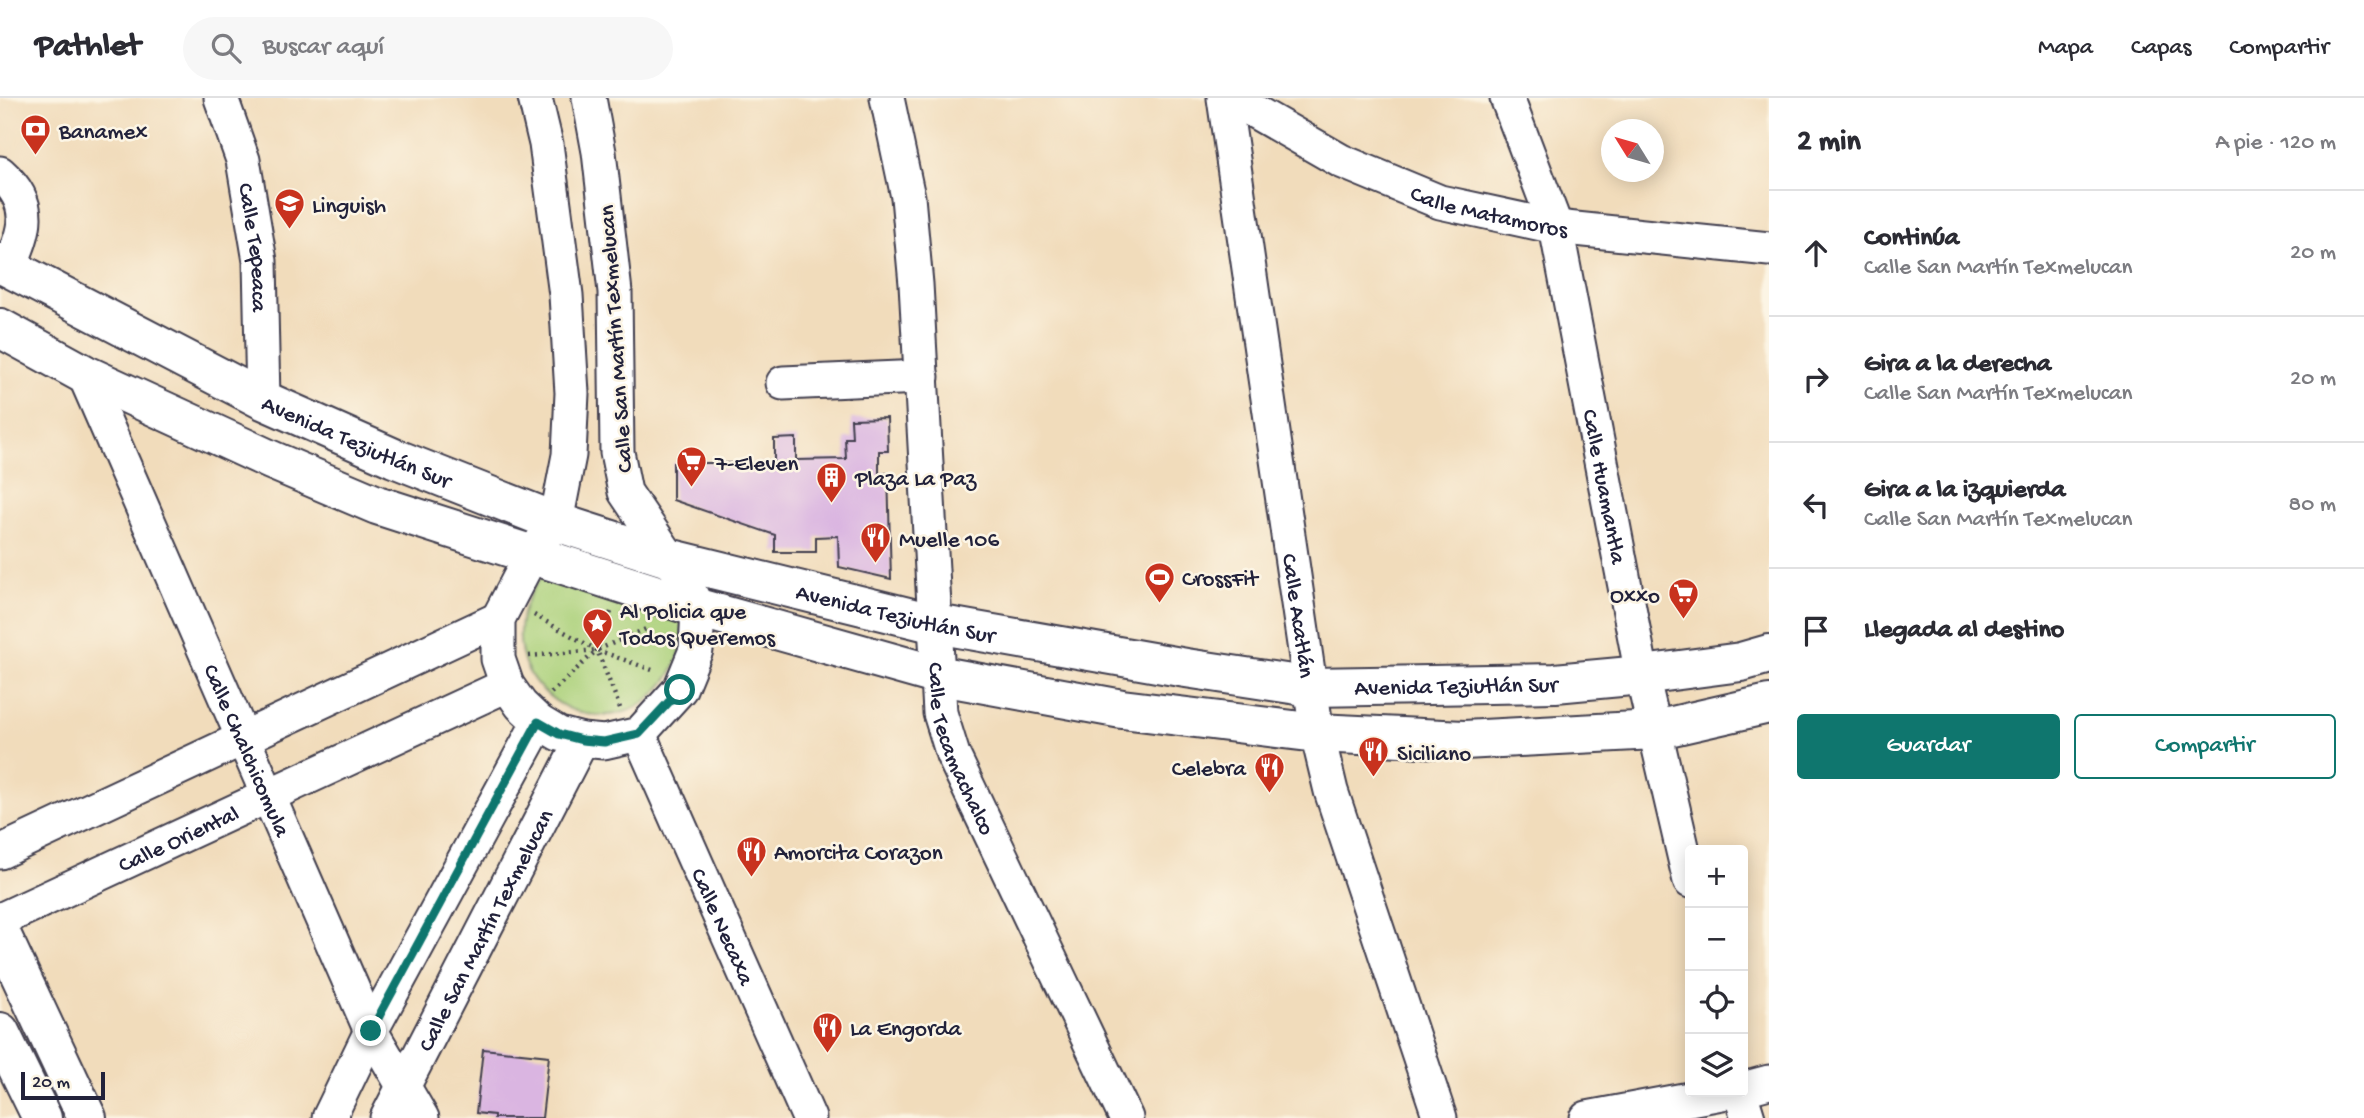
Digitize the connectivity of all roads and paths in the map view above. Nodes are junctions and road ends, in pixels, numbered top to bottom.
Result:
1 (221, 98) edge
2 (535, 98) edge
3 (589, 98) edge
4 (887, 98) edge
5 (1224, 98) edge
6 (1231, 98) edge
7 (1507, 98) edge
8 (0, 173) edge
9 (1556, 227) junction
10 (1769, 249) edge
11 (5, 266) edge
12 (615, 292) junction
13 (566, 295) junction
14 (0, 328) edge
15 (84, 374) junction
16 (922, 377) junction
17 (783, 383) dead end
18 (263, 400) junction
19 (556, 522) junction
20 (530, 556) junction
21 (668, 558) junction
22 (612, 607) dead end
23 (698, 608) junction
24 (510, 614) junction
25 (657, 624) dead end
26 (936, 624) junction
27 (597, 650) junction
28 (1769, 654) edge
29 (515, 671) junction
30 (658, 672) dead end
31 (936, 675) junction
32 (1642, 675) junction
33 (1311, 687) junction
34 (1769, 704) edge
35 (548, 712) junction
36 (626, 724) junction
37 (1655, 730) junction
38 (1317, 733) junction
39 (241, 738) junction
40 (582, 740) junction
41 (270, 796) junction
42 (0, 852) edge
43 (1685, 859) edge
44 (0, 920) edge
45 (0, 932) edge
46 (371, 1031) junction
47 (0, 1032) edge
48 (1769, 1082) edge
49 (403, 1087) junction
50 (1748, 1088) edge
51 (1700, 1097) edge
52 (1743, 1097) edge
53 (42, 1118) edge
54 (87, 1118) edge
55 (329, 1118) edge
56 (387, 1118) edge
57 (422, 1118) edge
58 (809, 1118) edge
59 (1126, 1118) edge
60 (1440, 1118) edge
61 (1587, 1118) edge
62 (1748, 1118) edge

1 - 18 street, Calle Tepeaca
2 - 13 street, Calle San Martín Texmelucan
3 - 12 street, Calle San Martín Texmelucan
4 - 16 street, Calle Tecamachalco
5 - 33 street, Calle Acatlán
6 - 9 street, Calle Matamoros
7 - 9 street, Calle Huamantla
8 - 11 street
9 - 10 street, Calle Matamoros
9 - 32 street, Calle Huamantla
11 - 18 main road, Avenida Teziutlán Sur
12 - 13 street
12 - 21 street, Calle San Martín Texmelucan
13 - 19 street, Calle San Martín Texmelucan
14 - 15 main road, Avenida Teziutlán Sur
15 - 20 main road, Avenida Teziutlán Sur
15 - 39 street, Calle Chalchicomula
16 - 17 street
16 - 26 street, Calle Tecamachalco
18 - 19 main road, Avenida Teziutlán Sur
19 - 20 street, Calle San Martín Texmelucan
19 - 21 main road, Avenida Teziutlán Sur
20 - 23 main road, Avenida Teziutlán Sur
20 - 24 street, Calle San Martín Texmelucan
21 - 23 street, Calle San Martín Texmelucan
21 - 26 main road, Avenida Teziutlán Sur
22 - 27 path
23 - 31 main road, Avenida Teziutlán Sur
23 - 36 street
24 - 27 path
24 - 29 street, Calle San Martín Texmelucan
24 - 39 street
25 - 27 path
26 - 31 street, Calle Tecamachalco
26 - 33 main road, Avenida Teziutlán Sur
27 - 29 path
27 - 30 path
27 - 35 path
27 - 36 path
28 - 32 main road, Avenida Teziutlán Sur
29 - 35 street, Calle San Martín Texmelucan
29 - 41 street, Calle Oriental
31 - 38 main road, Avenida Teziutlán Sur
31 - 59 street, Calle Tecamachalco
32 - 33 main road, Avenida Teziutlán Sur
32 - 37 street, Calle Huamantla
33 - 38 street, Calle Acatlán
34 - 37 main road, Avenida Teziutlán Sur
35 - 40 street, Calle San Martín Texmelucan
35 - 46 street
36 - 40 street, Calle San Martín Texmelucan
36 - 58 street, Calle Necaxa
37 - 38 main road, Avenida Teziutlán Sur
37 - 43 street, Calle Huamantla
38 - 60 street, Calle Acatlán
39 - 41 street, Calle Chalchicomula
39 - 42 street
40 - 49 street, Calle San Martín Texmelucan
41 - 44 street, Calle Oriental
41 - 46 street, Calle Chalchicomula
45 - 54 main road
46 - 49 street, Calle Chalchicomula
46 - 55 street
47 - 53 main road
48 - 50 street
49 - 56 street, Calle San Martín Texmelucan
49 - 57 street, Calle Chalchicomula
51 - 61 street
52 - 62 street

